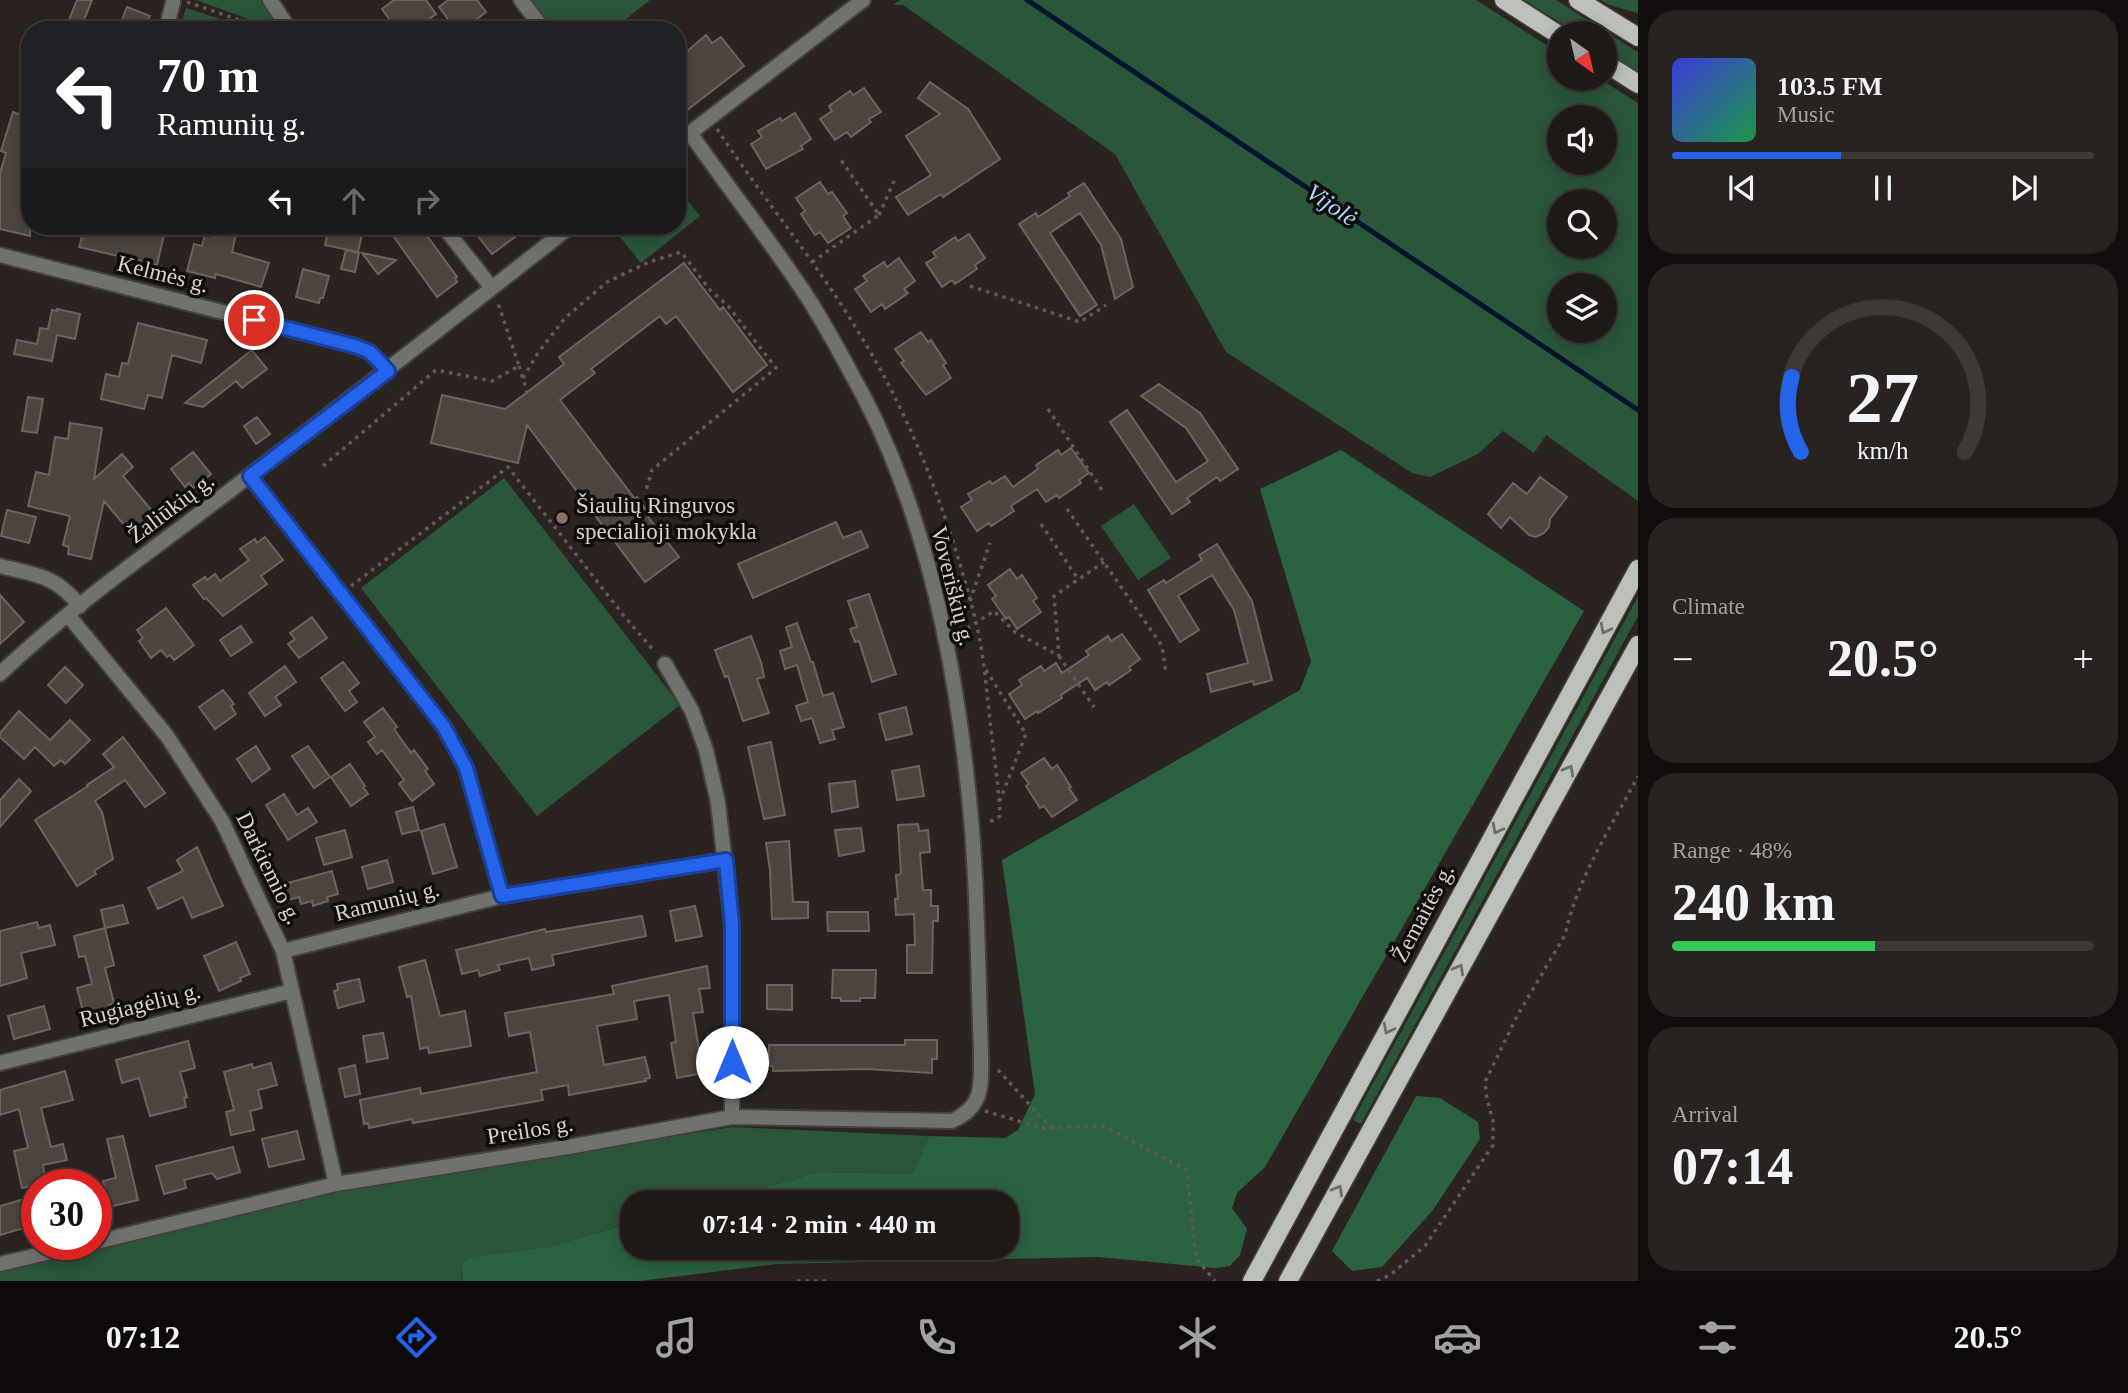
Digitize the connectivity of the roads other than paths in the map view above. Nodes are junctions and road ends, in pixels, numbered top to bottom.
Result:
1 (270, 0) edge
2 (521, 0) edge
3 (863, 0) edge
4 (1504, 0) edge
5 (1578, 0) edge
6 (174, 1) edge
7 (168, 21) edge
8 (284, 21) edge
9 (537, 21) edge
10 (1547, 27) edge
11 (1638, 37) edge
12 (1617, 71) edge
13 (1638, 84) edge
14 (690, 133) junction
15 (686, 136) edge
16 (450, 235) edge
17 (561, 235) edge
18 (0, 256) edge
19 (494, 294) junction
20 (388, 371) junction
21 (250, 476) junction
22 (0, 566) edge
23 (1638, 569) edge
24 (74, 611) junction
25 (1638, 645) edge
26 (665, 664) road end
27 (0, 674) edge
28 (726, 860) junction
29 (502, 896) junction
30 (283, 951) junction
31 (292, 991) junction
32 (0, 1063) edge
33 (973, 1108) joint
34 (732, 1117) junction
35 (336, 1184) junction
36 (112, 1237) edge
37 (21, 1260) edge
38 (0, 1265) edge
39 (1252, 1281) edge
40 (1288, 1281) edge

1 - 8 street
2 - 9 street
3 - 14 street
4 - 10 main road
5 - 11 main road
6 - 7 street
12 - 13 main road
14 - 15 street
14 - 33 street, Voveriškių g.
16 - 19 street
17 - 19 street, Žaliūkių g.
18 - 20 street, Kelmės g.
19 - 20 street, Žaliūkių g.
20 - 21 street, Žaliūkių g.
21 - 24 street, Žaliūkių g.
21 - 29 street
22 - 24 street, Darkiemio g.
23 -> 39 main road, Žemaitės g.
24 - 27 street, Žaliūkių g.
24 - 30 street, Darkiemio g.
40 -> 25 main road
26 - 28 street
28 - 29 street, Ramunių g.
28 - 34 street
29 - 30 street, Ramunių g.
30 - 31 street, Darkiemio g.
31 - 32 street, Rugiagėlių g.
31 - 35 street, Darkiemio g.
33 - 34 street, Preilos g.
34 - 35 street, Preilos g.
35 - 36 street, Preilos g.
37 - 38 street

